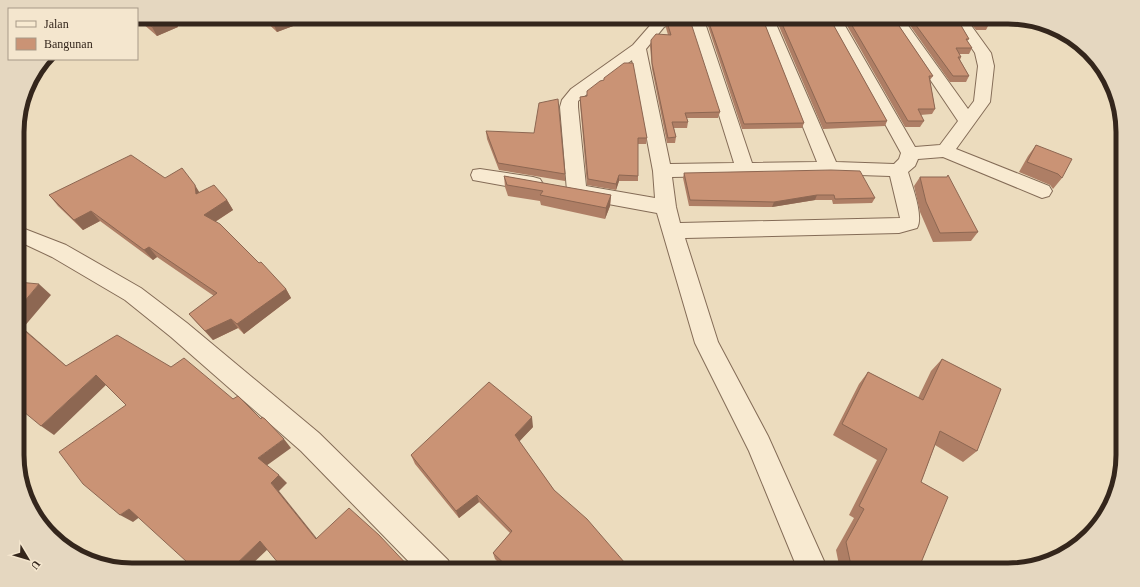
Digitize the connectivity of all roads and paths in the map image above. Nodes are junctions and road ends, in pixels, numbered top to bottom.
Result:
1 (660, 24) edge
2 (698, 24) edge
3 (769, 24) edge
4 (837, 24) edge
5 (900, 24) edge
6 (963, 24) edge
7 (638, 48) junction
8 (968, 122) junction
9 (945, 151) junction
10 (910, 153) junction
11 (829, 168) junction
12 (744, 169) junction
13 (898, 170) junction
14 (662, 171) junction
15 (480, 175) dead end
16 (562, 188) junction
17 (1042, 191) dead end
18 (666, 206) junction
19 (672, 231) junction
20 (24, 236) edge
21 (431, 563) edge
22 (810, 563) edge

1 - 7 street
2 - 12 street
3 - 11 street
4 - 10 street
5 - 8 street
6 - 8 street
7 - 14 street
7 - 16 street
8 - 9 street
9 - 10 street
9 - 17 street
10 - 13 street
11 - 12 street
11 - 13 street
12 - 14 street
13 - 19 street
14 - 18 street
15 - 16 street
16 - 18 street
18 - 19 street
19 - 22 street
20 - 21 street

